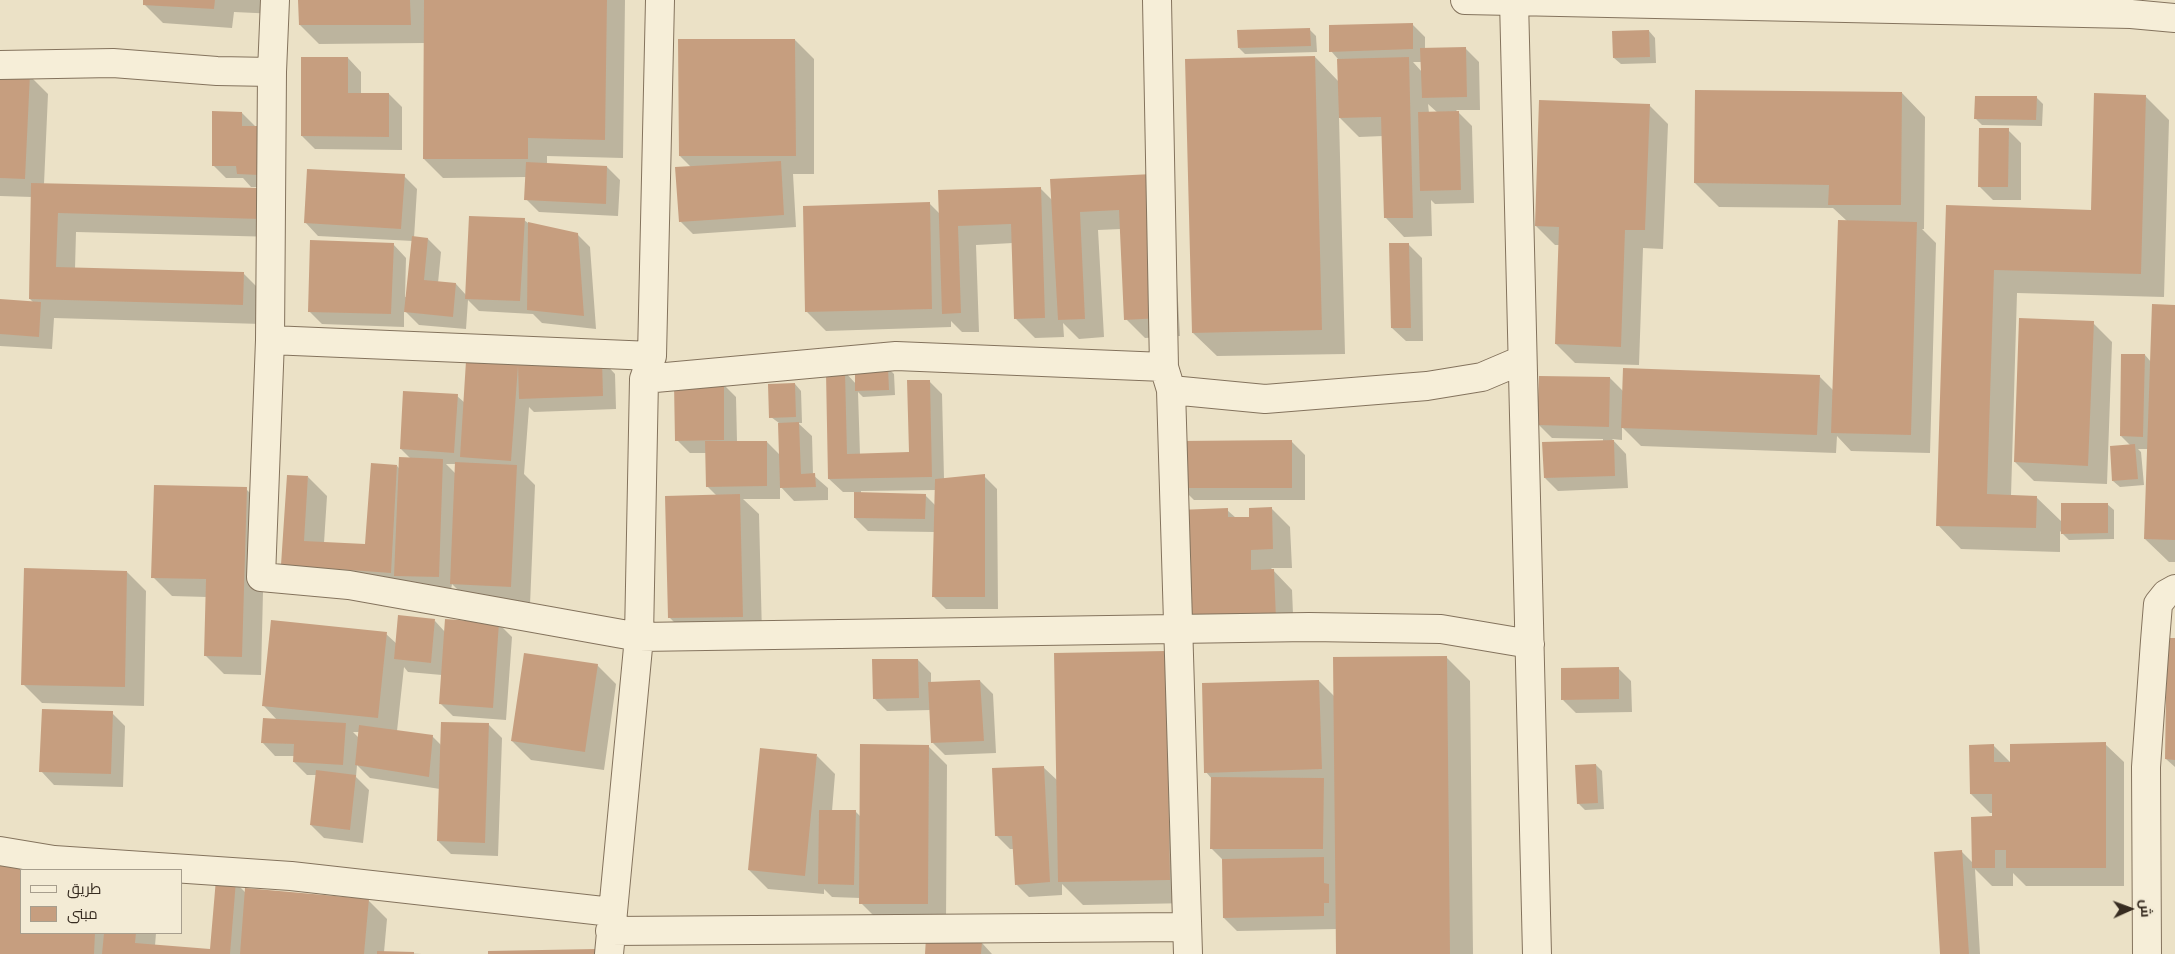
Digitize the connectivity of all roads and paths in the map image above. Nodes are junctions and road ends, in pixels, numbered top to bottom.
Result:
1 (275, 0) edge
2 (660, 0) edge
3 (1156, 0) edge
4 (1466, 0) edge
5 (1514, 1) edge
6 (2175, 18) edge
7 (0, 65) edge
8 (272, 72) junction
9 (270, 340) junction
10 (1522, 360) junction
11 (648, 368) junction
12 (1168, 378) junction
13 (2175, 590) edge
14 (1179, 630) junction
15 (639, 637) junction
16 (1530, 644) junction
17 (0, 851) edge
18 (1187, 927) junction
19 (610, 932) edge
20 (1188, 954) edge
21 (1537, 954) edge
22 (2147, 954) edge

1 - 8 street
2 - 11 street
3 - 12 street
4 - 5 street
5 - 6 street
5 - 10 street
7 - 8 street
8 - 9 street
9 - 11 street
9 - 15 street
10 - 12 street
10 - 16 street
11 - 12 street
11 - 15 street
12 - 14 street
13 - 22 street
14 - 15 street
14 - 16 street
14 - 18 street
15 - 19 street
16 - 21 street
17 - 19 street
18 - 19 street
18 - 20 street

